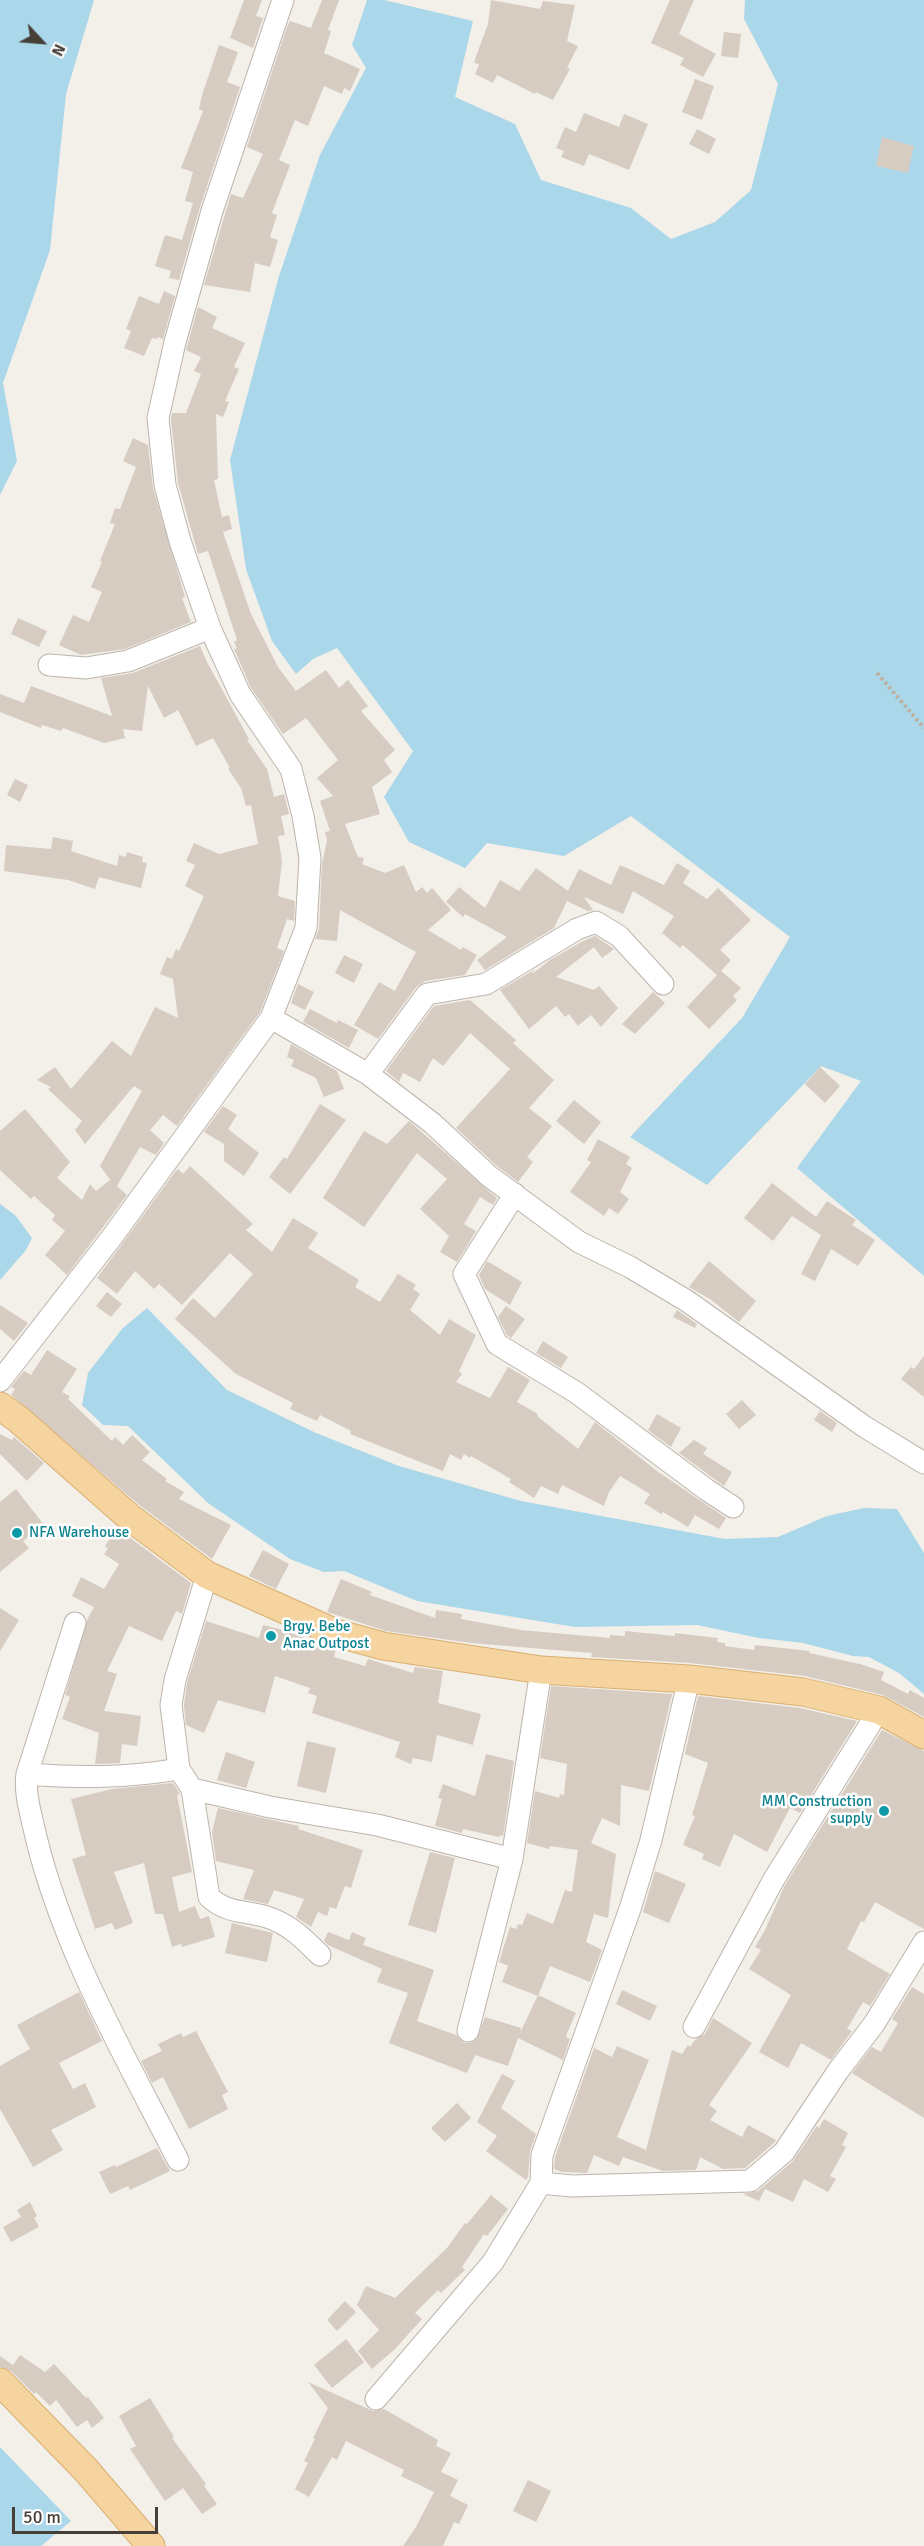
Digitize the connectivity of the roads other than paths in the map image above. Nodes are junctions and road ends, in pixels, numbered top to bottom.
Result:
1 (283, 0) edge
2 (210, 628) junction
3 (49, 665) dead end
4 (663, 984) dead end
5 (271, 1018) junction
6 (368, 1074) junction
7 (515, 1194) junction
8 (4, 1376) edge
9 (0, 1406) edge
10 (924, 1463) edge
11 (733, 1507) dead end
12 (207, 1575) junction
13 (75, 1623) dead end
14 (541, 1670) junction
15 (689, 1679) junction
16 (879, 1710) junction
17 (924, 1735) edge
18 (179, 1768) junction
19 (27, 1774) junction
20 (192, 1789) junction
21 (512, 1858) junction
22 (924, 1942) edge
23 (321, 1955) dead end
24 (694, 2027) dead end
25 (468, 2031) dead end
26 (178, 2160) dead end
27 (541, 2183) junction
28 (0, 2382) edge
29 (376, 2399) dead end
30 (151, 2546) edge

1 - 2 street
2 - 3 street
2 - 5 street
4 - 6 street
5 - 6 street
5 - 8 street
6 - 7 street
7 - 10 street
7 - 11 street
9 - 12 main road
12 - 14 main road
12 - 18 street
13 - 19 street
14 - 15 main road
14 - 21 street
15 - 16 main road
15 - 27 street
16 - 17 main road
16 - 24 street
18 - 19 street
18 - 20 street
19 - 26 street
20 - 21 street
20 - 23 street
21 - 25 street
22 - 27 street
27 - 29 street
28 - 30 main road

